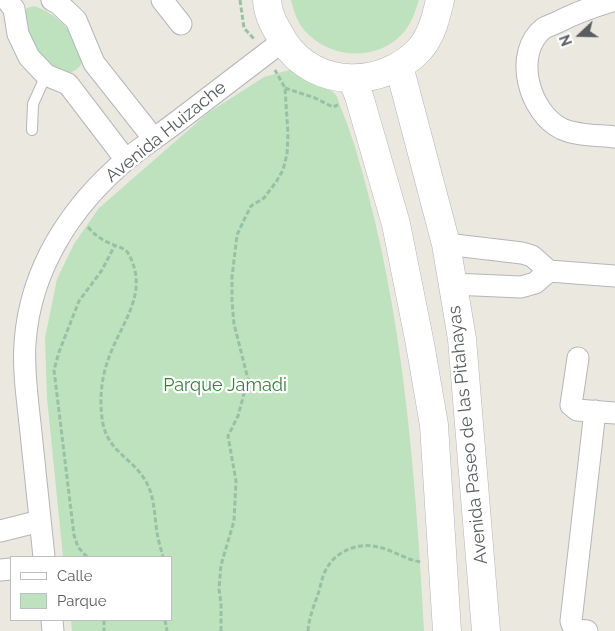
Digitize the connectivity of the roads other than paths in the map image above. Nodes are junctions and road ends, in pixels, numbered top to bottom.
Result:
1 (52, 0) edge
2 (162, 0) edge
3 (267, 0) edge
4 (440, 0) edge
5 (615, 0) edge
6 (16, 3) edge
7 (181, 24) dead end
8 (275, 47) junction
9 (94, 63) junction
10 (399, 66) junction
11 (46, 75) junction
12 (68, 84) junction
13 (355, 87) junction
14 (32, 130) dead end
15 (615, 137) edge
16 (154, 139) junction
17 (126, 160) junction
18 (446, 244) junction
19 (482, 248) junction
20 (549, 271) junction
21 (615, 276) edge
22 (452, 284) junction
23 (483, 285) junction
24 (462, 339) junction
25 (420, 344) junction
26 (578, 358) dead end
27 (605, 412) edge
28 (40, 521) junction
29 (0, 530) edge
30 (44, 556) edge
31 (447, 631) edge
32 (486, 631) edge
33 (587, 631) edge

1 - 9 street
2 - 7 street
3 - 8 street
4 - 10 street
5 - 15 street
6 - 11 street
8 - 13 street
8 - 16 street, Avenida Huizache
9 - 12 street
9 - 16 street
10 - 13 street
10 - 18 street, Avenida Paseo de las Pitahayas
11 - 12 street
11 - 14 lane
12 - 17 street
13 - 25 street, Avenida Paseo de las Pitahayas
16 - 17 street, Avenida Huizache
17 - 28 street, Avenida Huizache
18 - 19 street
18 - 22 street, Avenida Paseo de las Pitahayas
19 - 20 street
19 - 23 street
20 - 21 street
20 - 23 street
22 - 23 street
22 - 24 street, Avenida Paseo de las Pitahayas
24 - 25 street
24 - 32 street, Avenida Paseo de las Pitahayas
25 - 31 street, Avenida Paseo de las Pitahayas
26 - 27 street
27 - 33 street
28 - 29 street
28 - 30 street, Avenida Huizache

